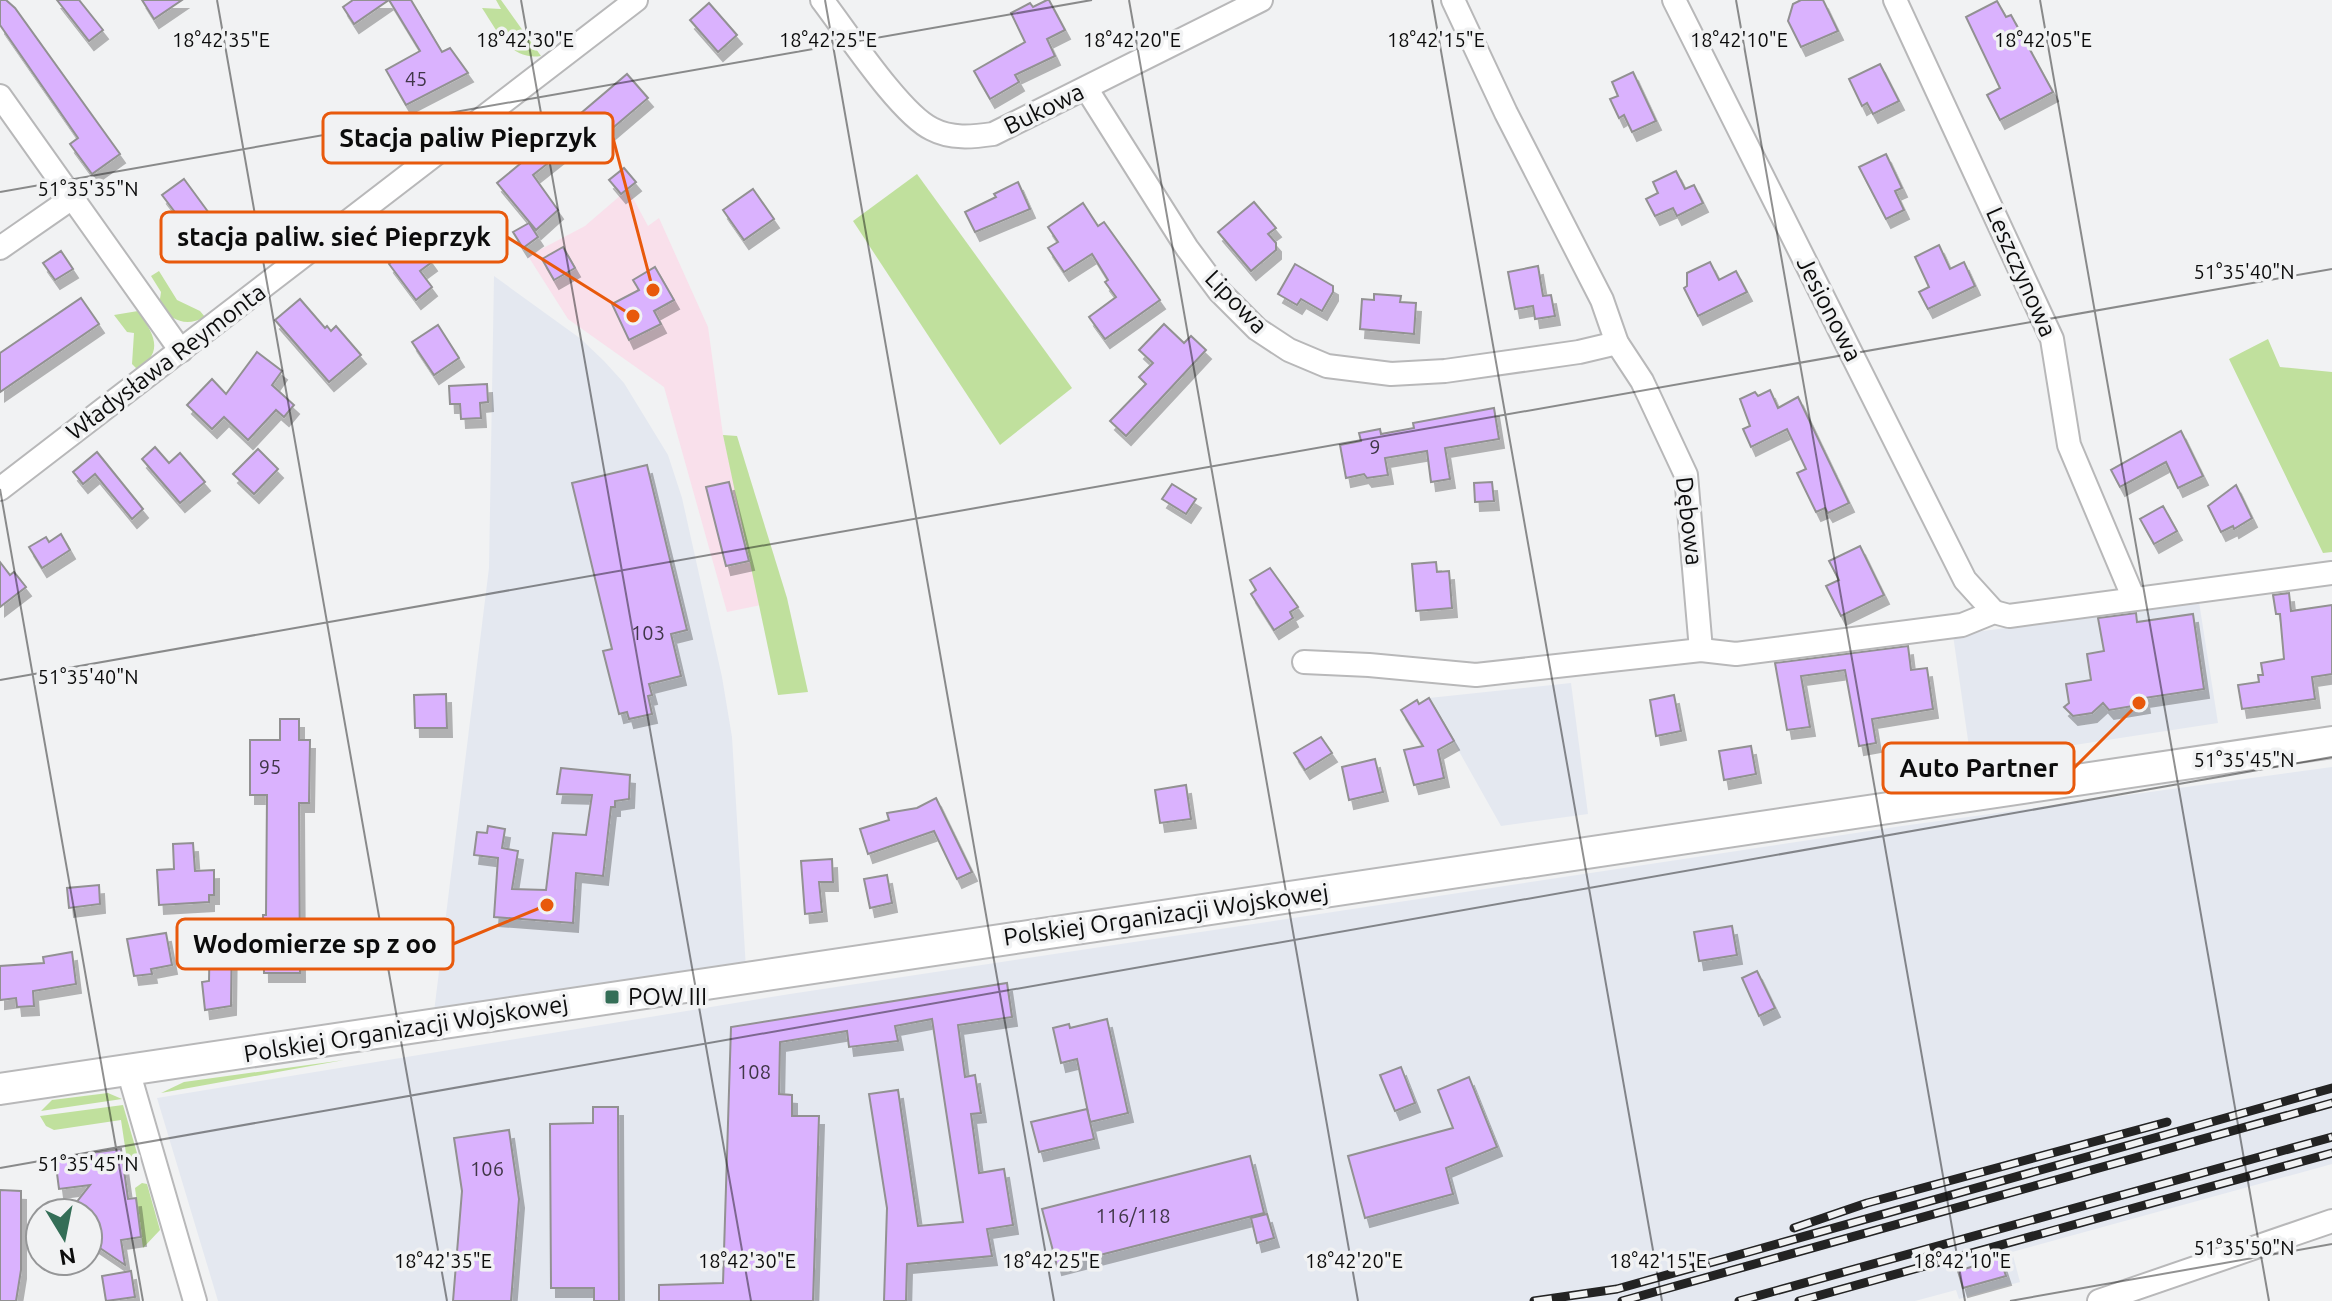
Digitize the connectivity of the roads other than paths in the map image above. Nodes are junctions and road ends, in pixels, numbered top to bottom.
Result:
1 (636, 0) edge
2 (822, 0) edge
3 (1261, 0) edge
4 (1453, 0) edge
5 (1674, 0) edge
6 (1895, 0) edge
7 (1086, 88) junction
8 (0, 96) edge
9 (72, 198) junction
10 (0, 248) edge
11 (1617, 343) junction
12 (181, 351) junction
13 (0, 489) edge
14 (2332, 573) edge
15 (2134, 599) junction
16 (1994, 612) junction
17 (1701, 650) junction
18 (1304, 662) dead end
19 (2332, 742) edge
20 (128, 1070) junction
21 (0, 1089) edge
22 (2332, 1221) edge
23 (195, 1301) edge
24 (2099, 1301) edge

1 - 12 street, Władysława Reymonta
2 - 7 street, Bukowa
3 - 7 street, Bukowa
4 - 11 street, Dębowa
5 - 16 street, Jesionowa
6 - 15 street, Leszczynowa
7 - 11 street, Lipowa
8 - 9 street
9 - 10 street
9 - 12 street
11 - 17 street, Dębowa
12 - 13 street, Władysława Reymonta
14 - 15 street
15 - 16 street
16 - 17 street
17 - 18 street
19 - 20 main road, Polskiej Organizacji Wojskowej
20 - 21 main road, Polskiej Organizacji Wojskowej
20 - 23 street
22 - 24 street

